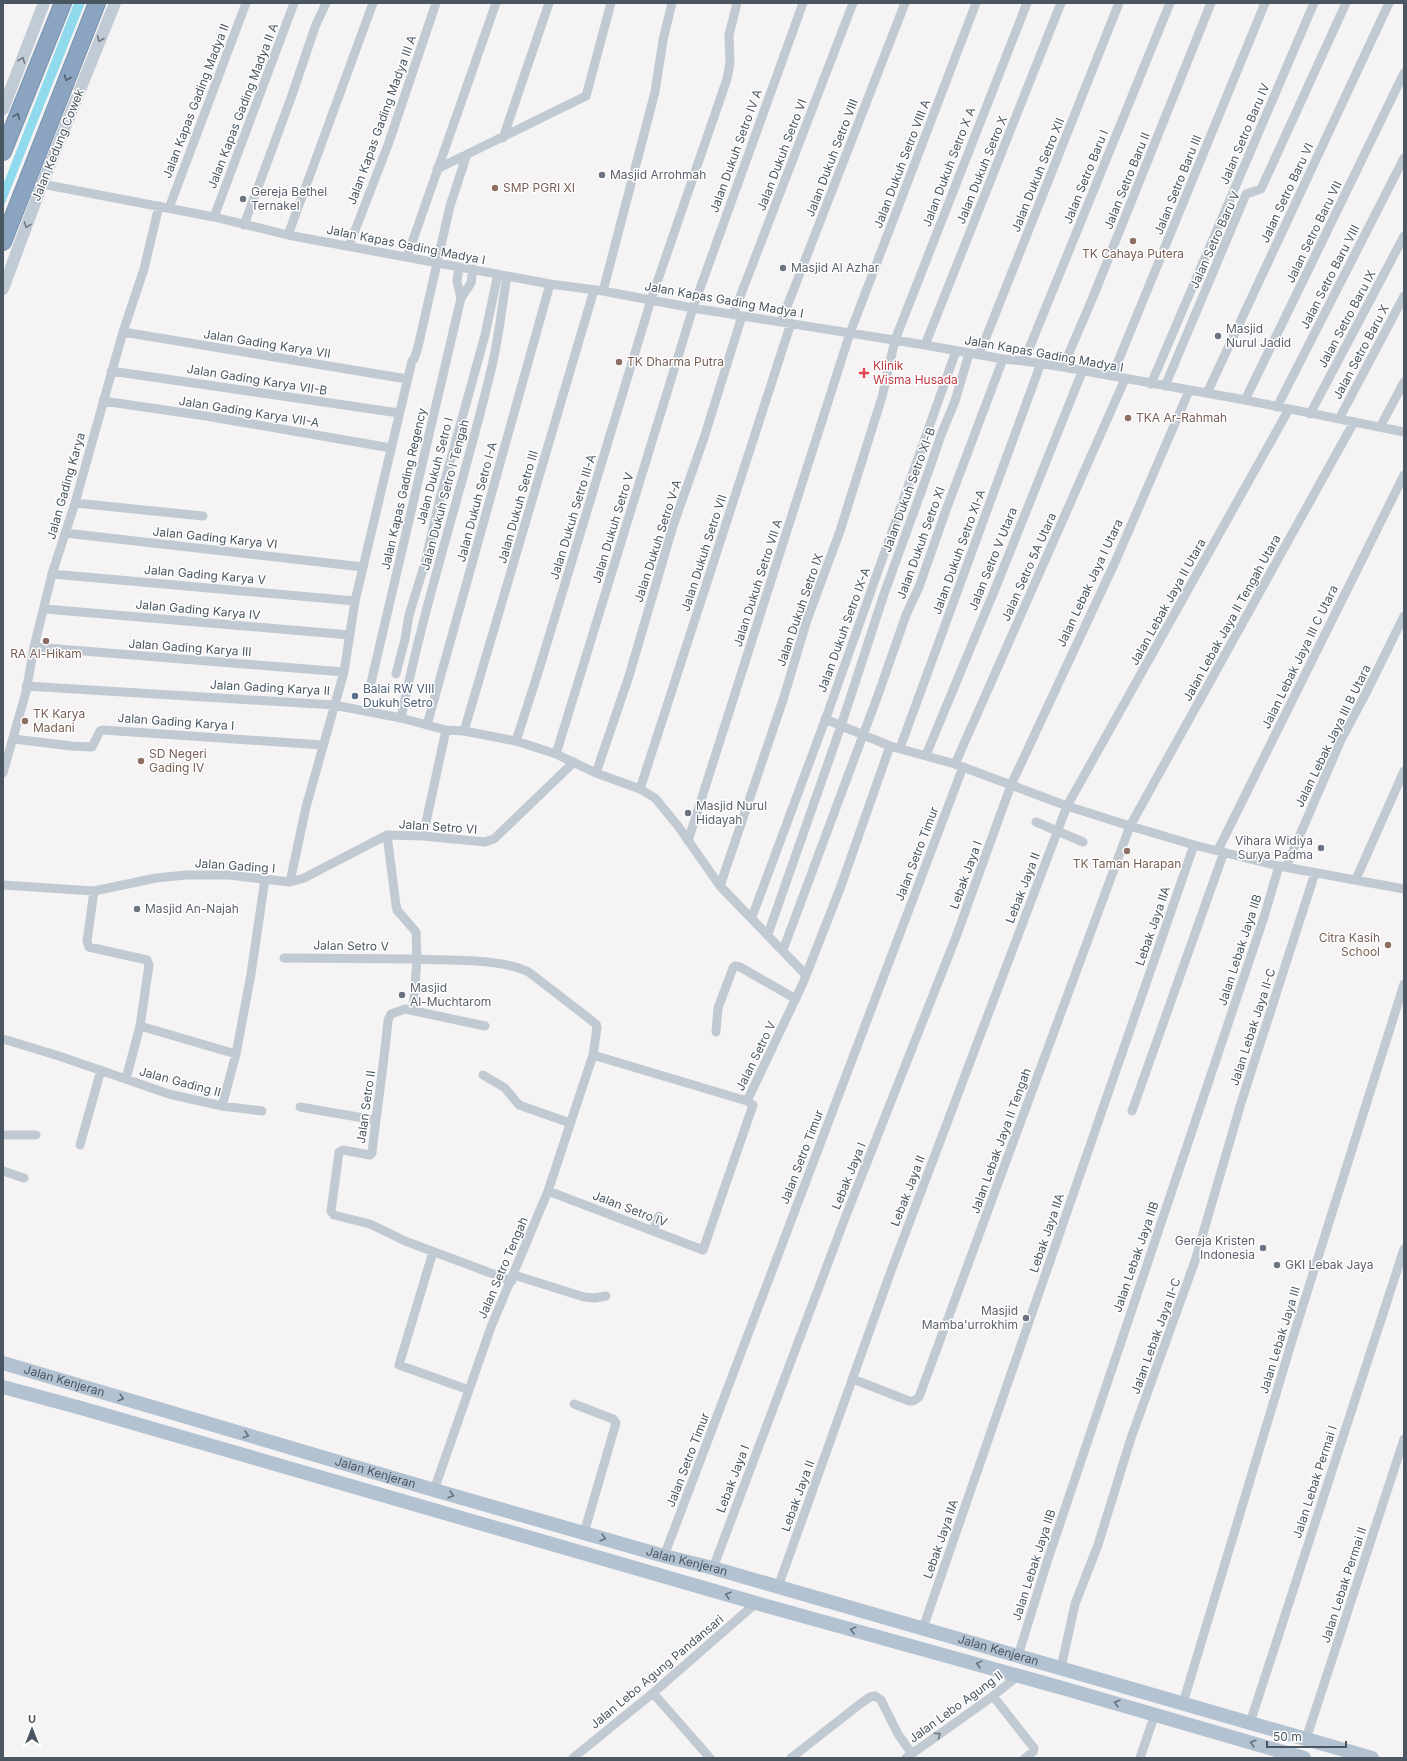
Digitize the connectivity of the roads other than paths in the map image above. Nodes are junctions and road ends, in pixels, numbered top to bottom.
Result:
1 (44, 3) edge
2 (63, 3) edge
3 (97, 3) edge
4 (115, 3) edge
5 (246, 3) edge
6 (294, 3) edge
7 (326, 3) edge
8 (372, 3) edge
9 (436, 3) edge
10 (496, 3) edge
11 (549, 3) edge
12 (611, 3) edge
13 (672, 3) edge
14 (737, 3) edge
15 (803, 3) edge
16 (853, 3) edge
17 (905, 3) edge
18 (976, 3) edge
19 (1027, 3) edge
20 (1061, 3) edge
21 (1119, 3) edge
22 (1170, 3) edge
23 (1211, 3) edge
24 (1265, 3) edge
25 (1314, 3) edge
26 (1346, 3) edge
27 (1389, 3) edge
28 (1404, 73) edge
29 (3, 109) edge
30 (503, 138) junction
31 (3, 152) edge
32 (468, 154) junction
33 (1404, 158) edge
34 (437, 169) junction
35 (42, 184) junction
36 (19, 201) junction
37 (159, 206) junction
38 (169, 208) junction
39 (214, 217) junction
40 (244, 225) junction
41 (3, 229) edge
42 (288, 235) junction
43 (1404, 236) edge
44 (3, 242) edge
45 (349, 246) junction
46 (407, 257) junction
47 (438, 262) junction
48 (459, 267) junction
49 (473, 269) junction
50 (502, 275) junction
51 (550, 284) junction
52 (3, 289) edge
53 (599, 290) junction
54 (1404, 296) edge
55 (461, 298) junction
56 (651, 300) junction
57 (693, 308) junction
58 (738, 315) junction
59 (781, 322) junction
60 (791, 323) junction
61 (122, 332) junction
62 (850, 333) junction
63 (895, 340) junction
64 (925, 345) junction
65 (956, 351) junction
66 (969, 354) junction
67 (979, 355) junction
68 (1003, 359) junction
69 (1024, 360) junction
70 (1041, 364) junction
71 (1063, 367) junction
72 (111, 371) junction
73 (1082, 372) junction
74 (1112, 376) junction
75 (407, 379) junction
76 (1125, 379) junction
77 (1404, 382) edge
78 (1151, 384) junction
79 (1165, 386) junction
80 (1189, 391) junction
81 (1207, 393) junction
82 (1245, 400) junction
83 (103, 401) junction
84 (1277, 407) junction
85 (1289, 409) junction
86 (399, 413) junction
87 (1310, 414) junction
88 (1338, 419) junction
89 (1354, 422) junction
90 (1380, 427) junction
91 (1404, 432) edge
92 (391, 448) junction
93 (1404, 475) edge
94 (75, 503) junction
95 (203, 516) dead end
96 (65, 533) junction
97 (363, 567) junction
98 (52, 574) junction
99 (355, 601) junction
100 (44, 609) junction
101 (1404, 616) edge
102 (350, 635) junction
103 (34, 647) junction
104 (344, 672) junction
105 (396, 674) dead end
106 (26, 686) junction
107 (370, 687) dead end
108 (334, 705) junction
109 (402, 718) junction
110 (825, 719) junction
111 (427, 726) junction
112 (841, 726) junction
113 (446, 730) junction
114 (464, 731) junction
115 (864, 735) junction
116 (14, 739) junction
117 (516, 741) junction
118 (323, 745) junction
119 (895, 747) junction
120 (556, 754) junction
121 (926, 755) junction
122 (5, 759) edge
123 (574, 762) junction
124 (959, 765) junction
125 (1404, 771) edge
126 (3, 773) edge
127 (596, 773) junction
128 (1009, 789) junction
129 (640, 790) junction
130 (1067, 806) junction
131 (1036, 822) dead end
132 (1130, 826) junction
133 (1058, 832) junction
134 (387, 835) junction
135 (423, 836) junction
136 (688, 841) junction
137 (1083, 842) dead end
138 (1194, 845) junction
139 (1221, 851) junction
140 (1283, 867) junction
141 (1315, 873) junction
142 (304, 878) joint
143 (265, 879) junction
144 (1356, 879) junction
145 (290, 882) junction
146 (3, 884) edge
147 (720, 886) junction
148 (1404, 889) edge
149 (94, 891) junction
150 (752, 917) junction
151 (768, 934) junction
152 (783, 950) junction
153 (284, 958) dead end
154 (417, 959) junction
155 (806, 975) junction
156 (1404, 984) edge
157 (796, 999) junction
158 (413, 1011) junction
159 (140, 1026) junction
160 (485, 1026) dead end
161 (716, 1032) dead end
162 (3, 1039) edge
163 (236, 1054) junction
164 (593, 1055) junction
165 (101, 1070) junction
166 (483, 1075) dead end
167 (126, 1080) junction
168 (747, 1101) junction
169 (222, 1106) junction
170 (300, 1106) dead end
171 (262, 1110) dead end
172 (1132, 1111) dead end
173 (375, 1120) junction
174 (570, 1123) junction
175 (3, 1135) edge
176 (36, 1135) dead end
177 (80, 1145) dead end
178 (3, 1171) edge
179 (24, 1178) dead end
180 (548, 1191) junction
181 (659, 1216) dead end
182 (653, 1231) junction
183 (1404, 1248) edge
184 (433, 1252) junction
185 (513, 1278) junction
186 (606, 1296) dead end
187 (3, 1363) edge
188 (853, 1379) junction
189 (3, 1387) edge
190 (469, 1390) junction
191 (574, 1404) dead end
192 (1404, 1439) edge
193 (324, 1457) junction
194 (357, 1467) junction
195 (320, 1477) junction
196 (353, 1487) junction
197 (434, 1490) junction
198 (584, 1533) junction
199 (664, 1556) junction
200 (713, 1568) junction
201 (778, 1588) junction
202 (756, 1603) junction
203 (923, 1628) junction
204 (1018, 1656) junction
205 (1061, 1668) junction
206 (1019, 1675) junction
207 (653, 1693) junction
208 (993, 1696) junction
209 (1183, 1703) junction
210 (1155, 1714) junction
211 (1250, 1724) junction
212 (1306, 1739) junction
213 (1333, 1753) edge
214 (909, 1756) edge
215 (1362, 1757) edge
216 (573, 1758) edge
217 (710, 1758) edge
218 (791, 1758) edge
219 (1025, 1758) edge
220 (1140, 1758) edge
221 (1304, 1758) edge

29 -> 1 main road
31 -> 2 highway
3 -> 36 highway, Jalan Kedung Cowek
4 -> 35 main road, Jalan Kedung Cowek
5 - 38 street, Jalan Kapas Gading Madya II
6 - 39 street, Jalan Kapas Gading Madya II A
7 - 40 street
8 - 42 street
9 - 45 street, Jalan Kapas Gading Madya III A
10 - 34 street
11 - 30 street
12 - 30 street
13 - 53 street, Jalan Dukuh Setro III
14 - 56 street, Jalan Dukuh Setro III-A
15 - 57 street, Jalan Dukuh Setro IV A
16 - 58 street, Jalan Dukuh Setro VI
17 - 59 street, Jalan Dukuh Setro VIII
18 - 62 street, Jalan Dukuh Setro VIII A
19 - 63 street, Jalan Dukuh Setro X A
20 - 64 street, Jalan Dukuh Setro X
21 - 67 street, Jalan Dukuh Setro XII
22 - 69 street, Jalan Setro Baru I
23 - 71 street, Jalan Setro Baru II
24 - 74 street, Jalan Setro Baru III
25 - 78 street, Jalan Setro Baru IV
26 - 79 street, Jalan Setro Baru V
27 - 81 street, Jalan Setro Baru VI
28 - 82 street, Jalan Setro Baru VII
30 - 32 street
32 - 34 street
32 - 47 street, Jalan Gading Karya II
33 - 84 street, Jalan Setro Baru VIII
34 - 46 street
35 - 37 street, Jalan Kapas Gading Madya I
35 -> 52 main road, Jalan Kedung Cowek
36 - 41 highway
36 - 44 highway, Jalan Kedung Cowek
37 - 38 street, Jalan Kapas Gading Madya I
37 - 61 street, Jalan Gading Karya
38 - 39 street, Jalan Kapas Gading Madya I
39 - 40 street, Jalan Kapas Gading Madya I
40 - 42 street, Jalan Kapas Gading Madya I
42 - 45 street, Jalan Kapas Gading Madya I
43 - 87 street, Jalan Setro Baru IX
45 - 46 street, Jalan Kapas Gading Madya I
46 - 47 street, Jalan Kapas Gading Madya I
47 - 48 street, Jalan Kapas Gading Madya I
47 - 75 street, Jalan Gading Karya II
48 - 49 street, Jalan Kapas Gading Madya I
48 - 55 street, Jalan Kapas Gading Regency
49 - 50 street, Jalan Kapas Gading Madya I
49 - 55 street, Jalan Kapas Gading Regency
50 - 51 street, Jalan Kapas Gading Madya I
50 - 105 street, Jalan Dukuh Setro I
50 - 109 street, Jalan Dukuh Setro I Tengah
51 - 53 street, Jalan Kapas Gading Madya I
51 - 111 street, Jalan Dukuh Setro I-A
53 - 56 street, Jalan Kapas Gading Madya I
53 - 114 street, Jalan Dukuh Setro III
54 - 88 street, Jalan Setro Baru X
55 - 107 street, Jalan Kapas Gading Regency
56 - 57 street, Jalan Kapas Gading Madya I
56 - 117 street, Jalan Dukuh Setro III-A
57 - 58 street, Jalan Kapas Gading Madya I
57 - 120 street, Jalan Dukuh Setro V
58 - 59 street, Jalan Kapas Gading Madya I
58 - 127 street, Jalan Dukuh Setro V-A
59 - 60 street, Jalan Kapas Gading Madya I
60 - 62 street, Jalan Kapas Gading Madya I
60 - 129 street, Jalan Dukuh Setro VII
61 - 72 street, Jalan Gading Karya
61 - 75 street, Jalan Gading Karya VII
62 - 63 street, Jalan Kapas Gading Madya I
62 - 136 street, Jalan Dukuh Setro VII A
63 - 64 street, Jalan Kapas Gading Madya I
63 - 147 street, Jalan Dukuh Setro IX
64 - 65 street, Jalan Kapas Gading Madya I
65 - 66 street, Jalan Kapas Gading Madya I
65 - 110 street, Jalan Dukuh Setro IX-A
66 - 67 street, Jalan Kapas Gading Madya I
66 - 112 street, Jalan Dukuh Setro XI-B
67 - 68 street, Jalan Kapas Gading Madya I
68 - 69 street, Jalan Kapas Gading Madya I
68 - 115 street, Jalan Dukuh Setro XI
69 - 70 street, Jalan Kapas Gading Madya I
70 - 71 street, Jalan Kapas Gading Madya I
70 - 119 street, Jalan Dukuh Setro XI-A
71 - 73 street, Jalan Kapas Gading Madya I
72 - 83 street, Jalan Gading Karya
72 - 86 street, Jalan Gading Karya VII-B
73 - 74 street, Jalan Kapas Gading Madya I
73 - 121 street, Jalan Setro V Utara
74 - 76 street, Jalan Kapas Gading Madya I
75 - 86 street, Jalan Gading Karya II
76 - 78 street, Jalan Kapas Gading Madya I
76 - 124 street, Jalan Setro 5A Utara
77 - 90 street
78 - 79 street, Jalan Kapas Gading Madya I
79 - 80 street, Jalan Kapas Gading Madya I
80 - 81 street, Jalan Kapas Gading Madya I
80 - 128 street, Jalan Lebak Jaya I Utara
81 - 82 street, Jalan Kapas Gading Madya I
82 - 84 street, Jalan Kapas Gading Madya I
83 - 92 street, Jalan Gading Karya VII-A
83 - 94 street, Jalan Gading Karya
84 - 85 street, Jalan Kapas Gading Madya I
85 - 87 street, Jalan Kapas Gading Madya I
85 - 130 street, Jalan Lebak Jaya II Utara
86 - 92 street, Jalan Gading Karya II
87 - 88 street, Jalan Kapas Gading Madya I
88 - 89 street, Jalan Kapas Gading Madya I
89 - 90 street, Jalan Kapas Gading Madya I
89 - 132 street, Jalan Lebak Jaya II Tengah Utara
90 - 91 street, Jalan Kapas Gading Madya I
92 - 97 street, Jalan Gading Karya II
93 - 139 street, Jalan Lebak Jaya III C Utara
94 - 95 street
94 - 96 street, Jalan Gading Karya
96 - 97 street, Jalan Gading Karya VI
96 - 98 street, Jalan Gading Karya
97 - 99 street, Jalan Gading Karya II
98 - 99 street, Jalan Gading Karya V
98 - 100 street, Jalan Gading Karya
99 - 102 street, Jalan Gading Karya II
100 - 102 street, Jalan Gading Karya IV
100 - 103 street, Jalan Gading Karya
101 - 140 street, Jalan Lebak Jaya III B Utara
102 - 104 street, Jalan Gading Karya II
103 - 104 street, Jalan Gading Karya III
103 - 106 street, Jalan Gading Karya
104 - 108 street, Jalan Gading Karya II
106 - 108 street, Jalan Gading Karya II
106 - 116 street, Jalan Gading Karya
108 - 109 street
108 - 118 street
109 - 111 street
110 - 112 street
110 - 150 street, Jalan Dukuh Setro IX-A
111 - 113 street
112 - 115 street
112 - 151 street, Jalan Dukuh Setro XI-B
113 - 114 street
113 - 135 street
114 - 117 street
115 - 119 street
115 - 152 street, Jalan Dukuh Setro XI
116 - 118 street, Jalan Gading Karya I
116 - 122 street, Jalan Gading Karya
117 - 120 street
118 - 145 street
119 - 121 street
119 - 155 street, Jalan Setro V
120 - 123 street
121 - 124 street
122 - 126 street, Jalan Gading Karya
123 - 127 street
123 - 135 street, Jalan Setro VI
124 - 128 street
124 - 199 street, Jalan Setro Timur
125 - 144 street
127 - 129 street
128 - 130 street
128 - 200 street, Lebak Jaya I
129 - 136 street
130 - 132 street
130 - 133 street, Lebak Jaya II
131 - 133 street
132 - 138 street
132 - 188 street, Jalan Lebak Jaya II Tengah
133 - 137 street
133 - 188 street, Lebak Jaya II
134 - 135 street, Jalan Setro VI
134 - 142 street, Jalan Setro VI
134 - 154 street
136 - 147 street
138 - 139 street
138 - 203 street, Lebak Jaya IIA
139 - 140 street
139 - 172 street, Jalan Lebak Jaya III C Utara
140 - 141 street
140 - 204 street, Jalan Lebak Jaya IIB
141 - 144 street
141 - 205 street, Jalan Lebak Jaya II-C
142 - 145 street, Jalan Gading I
143 - 145 street, Jalan Gading I
143 - 149 street, Jalan Gading I
143 - 163 street, Jalan Gading II
144 - 148 street
146 - 149 street, Jalan Gading I
147 - 150 street
149 - 159 street
150 - 151 street
151 - 152 street
152 - 155 street
153 - 154 street, Jalan Setro V
154 - 158 street
154 - 164 street, Jalan Setro V
155 - 157 street, Jalan Setro V
156 - 209 street, Jalan Lebak Jaya III
157 - 161 street
157 - 168 street, Jalan Setro V
158 - 160 street, Jalan Setro II
158 - 173 street, Jalan Setro II
159 - 163 street
159 - 167 street
162 - 165 street, Jalan Gading II
163 - 169 street, Jalan Gading II
164 - 168 street, Jalan Setro V
164 - 174 street, Jalan Setro Tengah
165 - 167 street, Jalan Gading II
165 - 177 street
166 - 174 street
167 - 169 street, Jalan Gading II
168 - 182 street, Jalan Setro IV
169 - 171 street
170 - 173 street
173 - 184 street, Jalan Setro II
174 - 180 street, Jalan Setro Tengah
175 - 176 street
178 - 179 street
180 - 182 street, Jalan Setro IV
180 - 185 street, Jalan Setro Tengah
181 - 182 street
183 - 211 street, Jalan Lebak Permai I
184 - 185 street, Jalan Setro II
184 - 190 street
185 - 186 street, Jalan Setro II
185 - 190 street, Jalan Setro Tengah
187 -> 193 main road, Jalan Kenjeran
188 - 201 street, Lebak Jaya II
189 - 195 main road, Jalan Kenjeran
190 - 197 street, Jalan Setro Tengah
191 - 198 street
192 - 212 street, Jalan Lebak Permai II
193 - 194 main road, Jalan Kenjeran
193 - 195 main road
194 - 196 main road
194 - 197 main road, Jalan Kenjeran
195 - 196 main road, Jalan Kenjeran
202 -> 196 main road, Jalan Kenjeran
197 -> 198 main road, Jalan Kenjeran
198 -> 199 main road, Jalan Kenjeran
199 - 200 main road, Jalan Kenjeran
200 - 201 main road, Jalan Kenjeran
201 - 203 main road, Jalan Kenjeran
206 -> 202 main road, Jalan Kenjeran
202 - 207 street, Jalan Lebo Agung Pandansari
203 - 204 main road, Jalan Kenjeran
204 - 205 main road, Jalan Kenjeran
205 - 209 main road, Jalan Kenjeran
206 - 208 street, Jalan Lebo Agung II
210 -> 206 main road, Jalan Kenjeran
207 - 216 street, Jalan Lebo Agung Pandansari
207 - 217 street
214 -> 208 street, Jalan Lebo Agung II
208 - 219 street
209 - 211 main road, Jalan Kenjeran
210 - 220 street
221 -> 210 main road, Jalan Kenjeran
211 - 212 main road, Jalan Kenjeran
212 - 213 main road, Jalan Kenjeran
213 - 215 main road, Jalan Kenjeran
214 - 218 street

